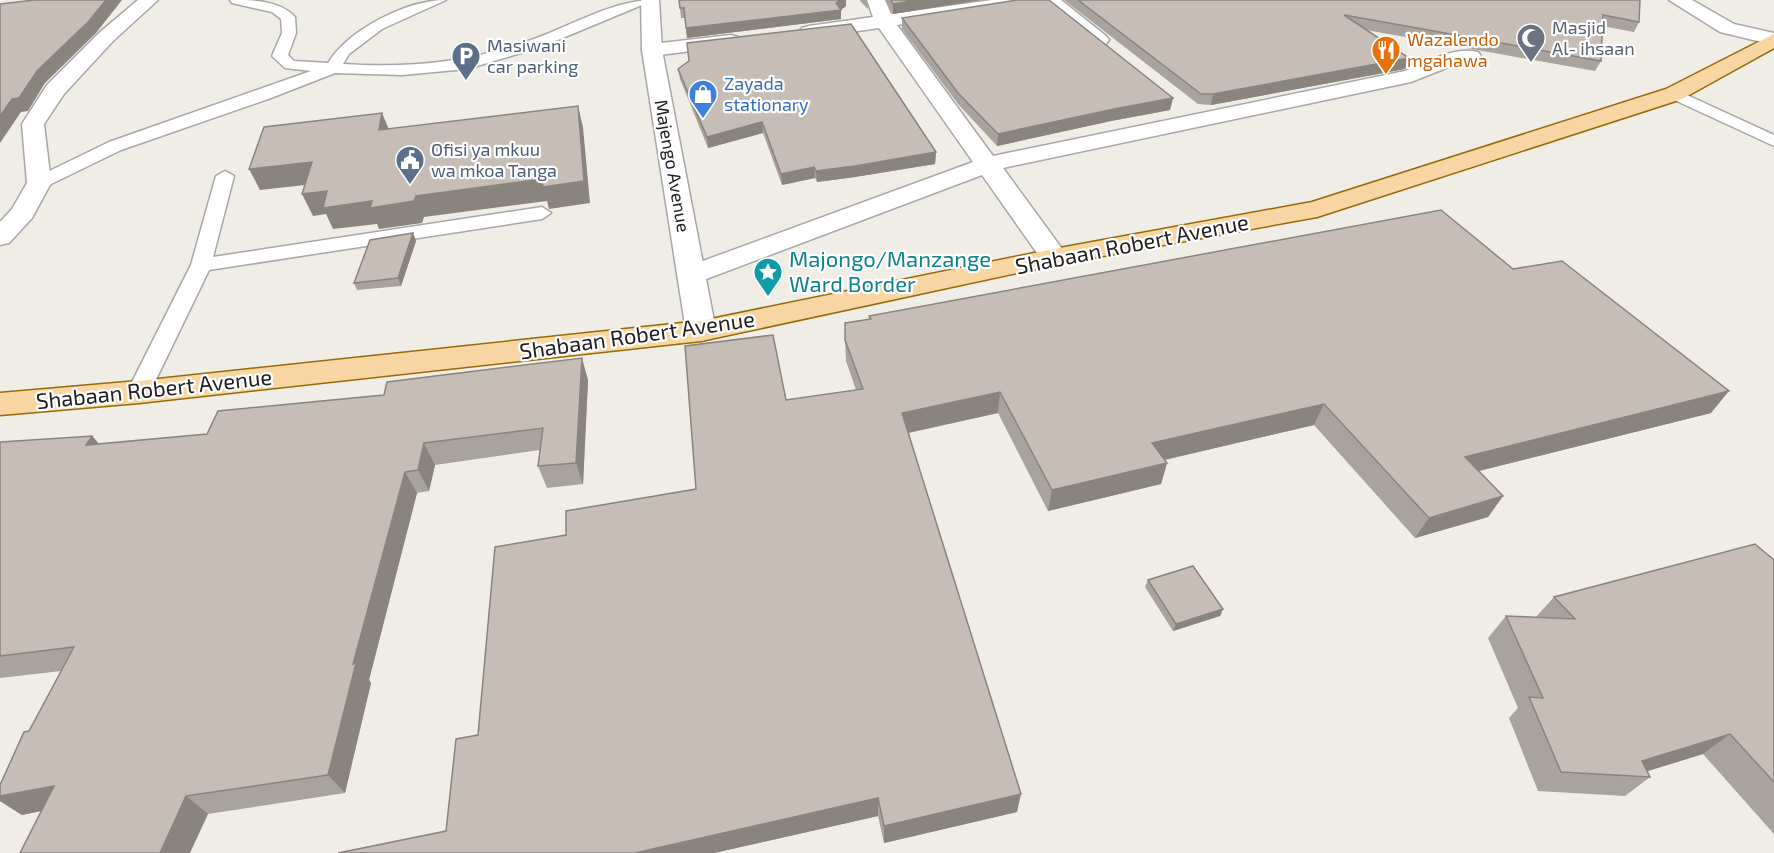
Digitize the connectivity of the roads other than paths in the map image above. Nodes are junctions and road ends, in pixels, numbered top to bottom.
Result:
1 (149, 0) edge
2 (237, 0) edge
3 (439, 0) edge
4 (649, 0) edge
5 (876, 0) edge
6 (1032, 0) edge
7 (1049, 0) edge
8 (1678, 0) edge
9 (885, 23) junction
10 (792, 34) edge
11 (746, 39) edge
12 (1774, 40) edge
13 (652, 50) junction
14 (1111, 50) edge
15 (1472, 56) edge
16 (333, 68) junction
17 (1674, 94) junction
18 (1774, 141) edge
19 (989, 164) junction
20 (225, 176) dead end
21 (39, 183) junction
22 (542, 213) edge
23 (0, 237) edge
24 (1054, 257) junction
25 (201, 265) junction
26 (691, 275) junction
27 (700, 331) junction
28 (139, 392) junction
29 (0, 404) edge

1 - 21 street
2 - 16 lane
3 - 16 lane
4 - 13 street, Majengo Avenue
4 - 16 lane
5 - 9 street
6 - 9 street
7 - 14 street
8 - 12 street
9 - 10 street
9 - 19 street
11 - 13 street
12 - 17 main road, Shabaan Robert Avenue
13 - 26 street, Majengo Avenue
15 - 19 street
16 - 21 lane
17 - 18 lane
17 - 24 main road, Shabaan Robert Avenue
19 - 24 street
19 - 26 street
20 - 25 lane
21 - 23 street
22 - 25 lane
24 - 27 main road, Shabaan Robert Avenue
25 - 28 lane
26 - 27 street, Majengo Avenue
27 - 28 main road, Shabaan Robert Avenue
28 - 29 main road, Shabaan Robert Avenue

